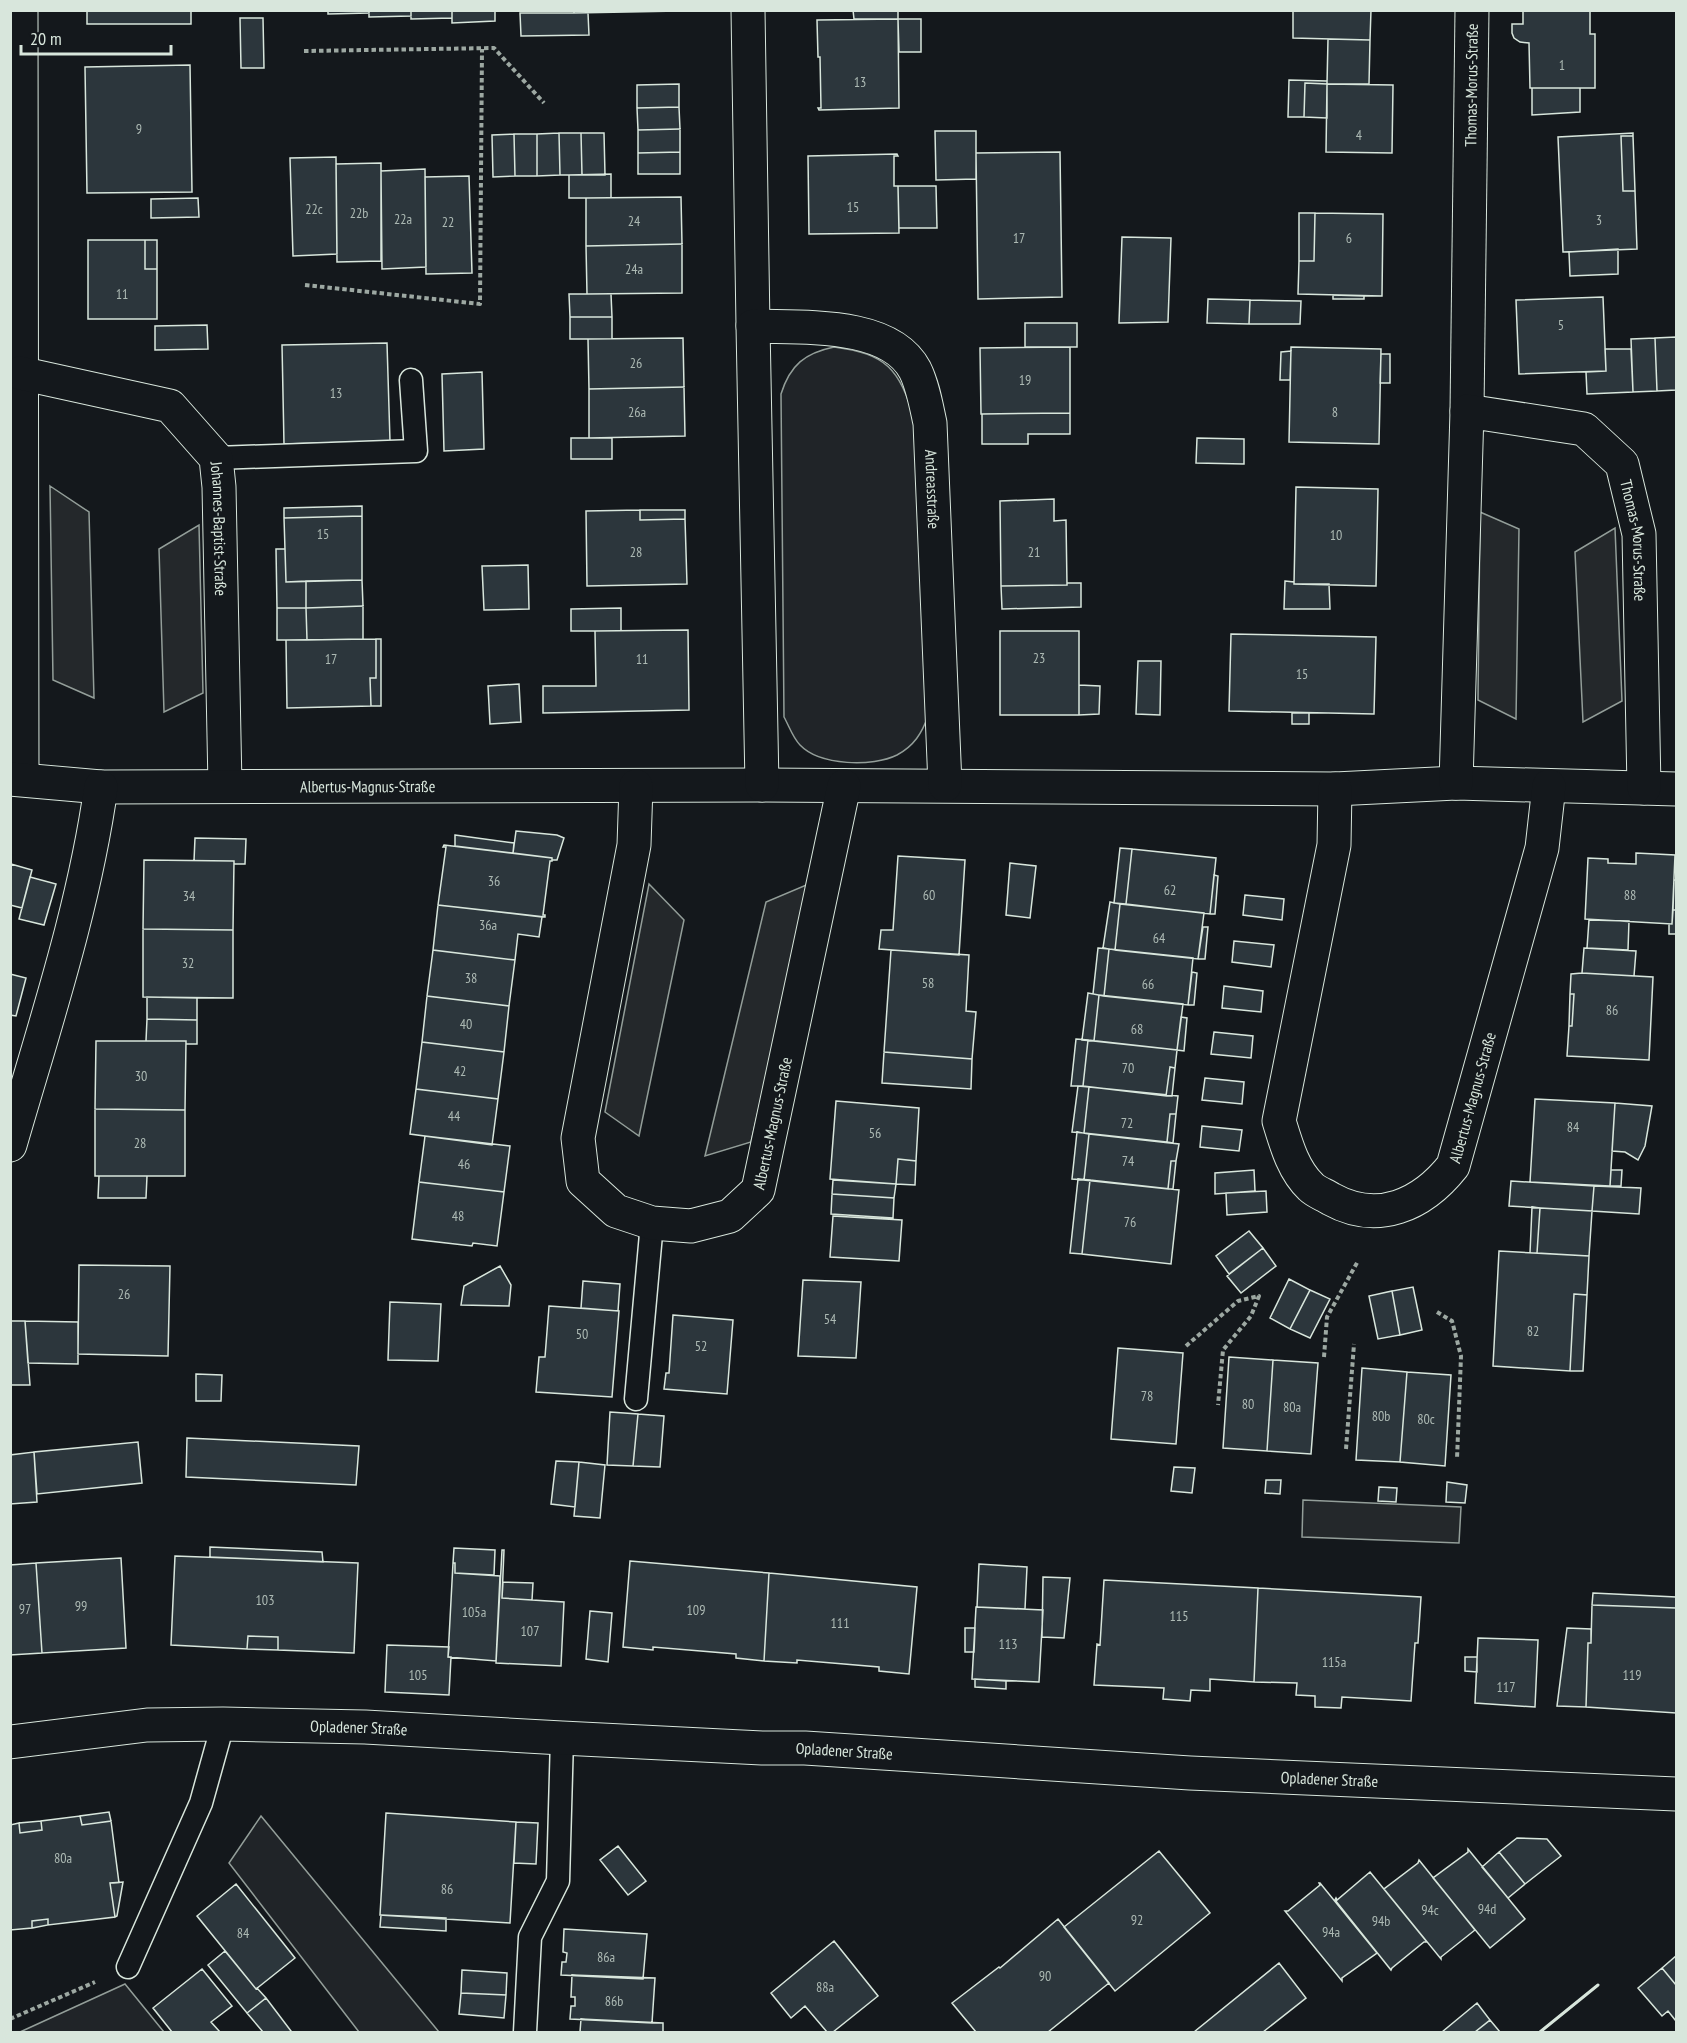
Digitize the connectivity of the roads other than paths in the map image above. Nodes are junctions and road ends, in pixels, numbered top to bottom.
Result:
1 (21, 10) edge
2 (748, 10) edge
3 (1472, 10) edge
4 (753, 326) junction
5 (20, 373) junction
6 (411, 380) dead end
7 (1467, 411) junction
8 (216, 458) junction
9 (16, 779) edge
10 (1456, 783) junction
11 (762, 785) junction
12 (945, 785) junction
13 (225, 786) junction
14 (636, 786) junction
15 (844, 786) junction
16 (1549, 786) junction
17 (101, 787) junction
18 (1644, 788) junction
19 (1335, 789) junction
20 (1677, 789) edge
21 (10, 1145) edge
22 (652, 1223) junction
23 (636, 1399) dead end
24 (224, 1724) junction
25 (562, 1738) junction
26 (10, 1742) edge
27 (1677, 1794) edge
28 (128, 1967) road end
29 (525, 2032) edge

1 - 5 street
2 - 4 street
3 - 7 street, Thomas-Morus-Straße
4 - 11 street
4 - 12 street, Andreasstraße
5 - 8 street, Johannes-Baptist-Straße
5 - 9 street
6 - 8 lane
7 - 10 street, Thomas-Morus-Straße
7 - 18 street, Thomas-Morus-Straße
8 - 13 street, Johannes-Baptist-Straße
9 - 17 street, Albertus-Magnus-Straße
10 - 16 street, Albertus-Magnus-Straße
10 - 19 street, Albertus-Magnus-Straße
11 - 14 street, Albertus-Magnus-Straße
11 - 15 street, Albertus-Magnus-Straße
12 - 15 street, Albertus-Magnus-Straße
12 - 19 street, Albertus-Magnus-Straße
13 - 14 street, Albertus-Magnus-Straße
13 - 17 street, Albertus-Magnus-Straße
14 - 22 street, Albertus-Magnus-Straße
15 - 22 street, Albertus-Magnus-Straße
16 - 18 street, Albertus-Magnus-Straße
16 - 19 street, Albertus-Magnus-Straße
17 - 21 street
18 - 20 street, Albertus-Magnus-Straße
22 - 23 lane
24 - 25 street, Opladener Straße
24 - 26 street, Opladener Straße
24 - 28 lane
25 - 27 street, Opladener Straße
25 - 29 lane

